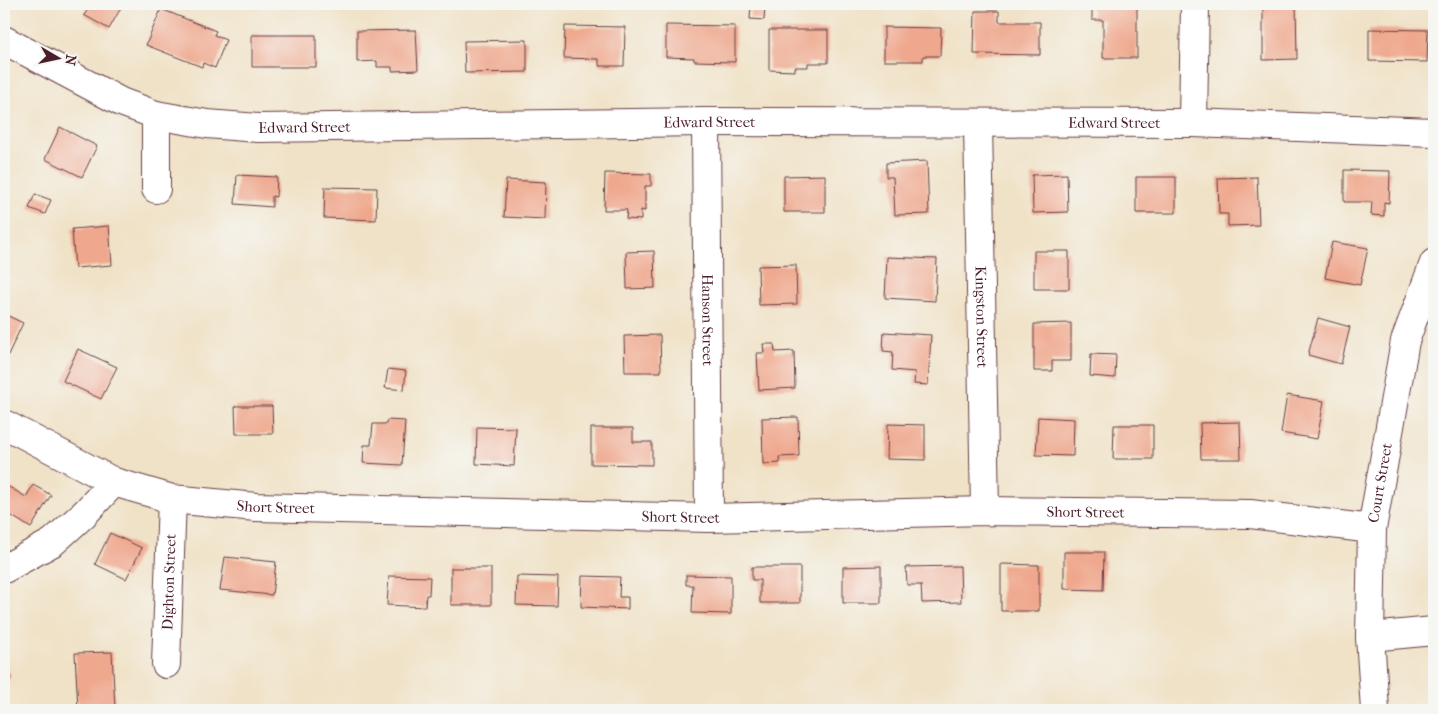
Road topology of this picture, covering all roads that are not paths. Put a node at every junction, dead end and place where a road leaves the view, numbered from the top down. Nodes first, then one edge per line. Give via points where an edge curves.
1 (1195, 4) edge
2 (4, 40) edge
3 (156, 115) junction
4 (706, 122) junction
5 (978, 123) junction
6 (1193, 124) junction
7 (1434, 132) edge
8 (156, 189) dead end
9 (1434, 263) edge
10 (4, 424) edge
11 (114, 482) junction
12 (172, 499) junction
13 (985, 511) junction
14 (709, 518) junction
15 (1372, 529) junction
16 (4, 569) edge
17 (1434, 631) edge
18 (1370, 637) junction
19 (166, 664) dead end
20 (1375, 710) edge

1 - 6 street
2 - 3 street, Edward Street via 121,102
3 - 4 street, Edward Street via 258,128
3 - 8 street
4 - 5 street, Edward Street
4 - 14 street, Hanson Street
5 - 6 street, Edward Street
5 - 13 street, Kingston Street
6 - 7 street, Edward Street
9 - 15 street, Court Street via 1405,340
10 - 11 street, Short Street
11 - 12 street, Short Street
11 - 16 street via 53,542
12 - 14 street, Short Street via 256,507
12 - 19 street, Dighton Street
13 - 14 street, Short Street
13 - 15 street, Short Street via 1250,514
15 - 18 street, Court Street
17 - 18 street
18 - 20 street, Court Street

